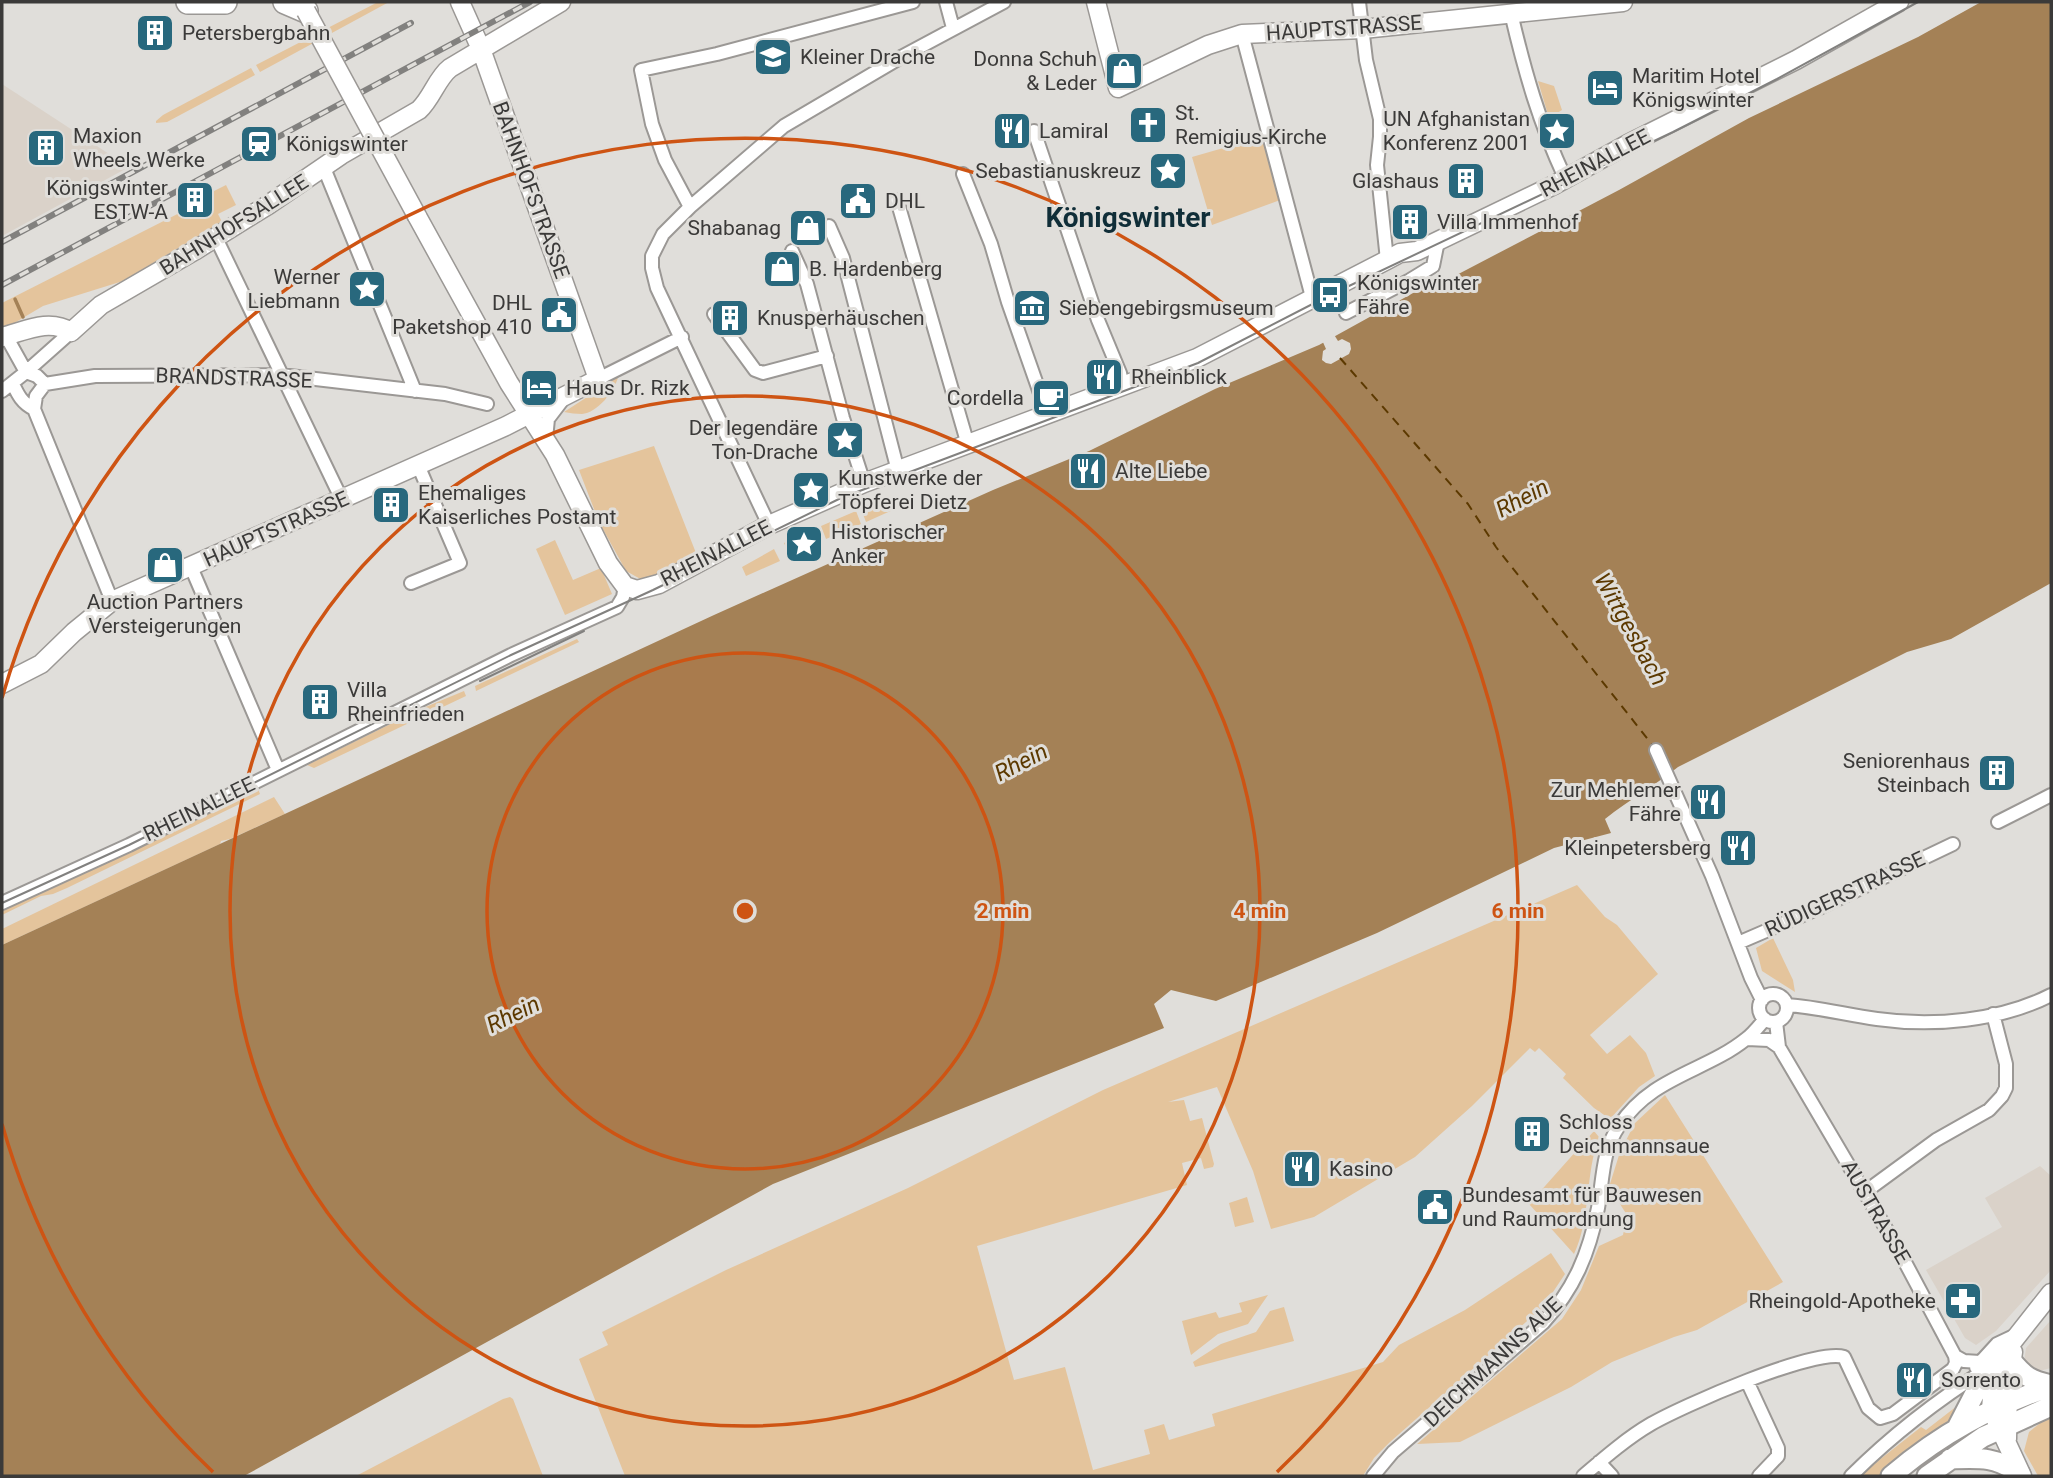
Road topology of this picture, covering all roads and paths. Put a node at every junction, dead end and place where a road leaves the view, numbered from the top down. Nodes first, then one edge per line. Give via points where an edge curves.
1 (188, 2) edge
2 (225, 2) edge
3 (285, 2) edge
4 (460, 2) edge
5 (561, 2) edge
6 (913, 2) edge
7 (946, 2) edge
8 (1003, 2) edge
9 (1359, 2) edge
10 (1623, 2) edge
11 (1899, 2) edge
12 (1096, 3) edge
13 (305, 5) edge
14 (1511, 13) junction
15 (953, 28) junction
16 (1363, 29) junction
17 (1242, 34) junction
18 (480, 47) junction
19 (1034, 131) dead end
20 (324, 169) junction
21 (963, 174) dead end
22 (1564, 178) junction
23 (897, 200) dead end
24 (690, 207) junction
25 (829, 226) dead end
26 (216, 238) junction
27 (1438, 241) junction
28 (792, 251) dead end
29 (1417, 251) junction
30 (1387, 260) junction
31 (1415, 277) junction
32 (1311, 298) junction
33 (1346, 313) dead end
34 (714, 314) dead end
35 (71, 332) junction
36 (4, 336) edge
37 (682, 337) junction
38 (827, 356) junction
39 (26, 372) junction
40 (281, 375) junction
41 (598, 379) junction
42 (509, 383) junction
43 (45, 384) junction
44 (7, 387) edge
45 (1123, 387) junction
46 (415, 391) junction
47 (565, 396) junction
48 (487, 404) dead end
49 (34, 409) junction
50 (530, 415) junction
51 (1048, 416) junction
52 (506, 426) junction
53 (546, 439) junction
54 (968, 445) junction
55 (418, 466) junction
56 (898, 471) junction
57 (864, 482) junction
58 (342, 500) junction
59 (769, 525) junction
60 (191, 567) junction
61 (411, 583) dead end
62 (625, 586) junction
63 (112, 601) junction
64 (2, 684) edge
65 (1656, 750) dead end
66 (278, 771) junction
67 (2051, 795) edge
68 (1998, 822) dead end
69 (1953, 844) dead end
70 (2, 903) edge
71 (1738, 943) junction
72 (2051, 995) edge
73 (1762, 1000) junction
74 (1787, 1005) junction
75 (1993, 1014) junction
76 (1770, 1021) junction
77 (1747, 1039) junction
78 (1779, 1048) junction
79 (1864, 1192) junction
80 (2051, 1293) edge
81 (1955, 1356) junction
82 (1995, 1362) junction
83 (1747, 1381) junction
84 (2051, 1385) edge
85 (1999, 1406) junction
86 (2051, 1406) edge
87 (1958, 1427) junction
88 (2005, 1433) junction
89 (1949, 1459) junction
90 (1599, 1462) junction
91 (2021, 1475) edge
92 (1373, 1476) edge
93 (1583, 1476) edge
94 (1612, 1476) edge
95 (1759, 1476) edge
96 (1851, 1476) edge
97 (1891, 1476) edge
98 (1927, 1476) edge

1 - 2 highway
3 - 13 highway
4 - 18 street, BAHNHOFSTRASSE
5 - 18 street, BAHNHOFSALLEE
6 - 24 street via 641,70 652,124
7 - 15 street
8 - 15 street
9 - 16 street
10 - 14 street, HAUPTSTRASSE
11 - 22 street, RHEINALLEE
12 - 17 street, HAUPTSTRASSE via 1118,88
13 - 42 street, bridge
14 - 16 street, HAUPTSTRASSE
14 - 22 street via 1529,88
15 - 24 street via 784,126
16 - 17 street, HAUPTSTRASSE
16 - 30 street via 1380,119 1377,165
17 - 32 street
18 - 20 street, BAHNHOFSALLEE via 445,71 426,103
18 - 41 street, BAHNHOFSTRASSE
19 - 45 street
20 - 26 street, BAHNHOFSALLEE
20 - 46 street
21 - 51 street
22 - 27 street, RHEINALLEE
23 - 54 street
24 - 37 street via 663,234 652,256 657,288
25 - 56 street via 843,258
26 - 35 street, BAHNHOFSALLEE via 101,305
26 - 40 street
27 - 29 street, RHEINALLEE
27 - 31 street via 1433,266
28 - 38 street via 807,284
29 - 30 street, RHEINALLEE
29 - 31 street via 1422,262
30 - 32 street, RHEINALLEE
31 - 33 street
32 - 45 street, RHEINALLEE via 1197,358
34 - 38 street via 755,370 763,373
35 - 36 street via 51,324
35 - 39 street
36 - 39 street
37 - 41 street, HAUPTSTRASSE
37 - 59 street
38 - 57 street
39 - 43 street
39 - 44 street
40 - 43 street, BRANDSTRASSE via 95,376
40 - 46 street, BRANDSTRASSE
40 - 58 street
41 - 47 street, HAUPTSTRASSE
42 - 50 street
42 - 52 street
43 - 49 street
44 - 49 street
45 - 51 street, RHEINALLEE
46 - 48 street, BRANDSTRASSE
47 - 50 street, HAUPTSTRASSE
47 - 53 street via 548,419
49 - 63 street
50 - 52 street, HAUPTSTRASSE
50 - 53 street
51 - 54 street, RHEINALLEE
52 - 55 street, HAUPTSTRASSE
53 - 62 street via 608,563
54 - 56 street, RHEINALLEE
55 - 58 street, HAUPTSTRASSE
55 - 61 street via 460,563
56 - 57 street, RHEINALLEE
57 - 59 street, RHEINALLEE
58 - 60 street, HAUPTSTRASSE
59 - 62 street, RHEINALLEE via 659,584 637,590
60 - 63 street, HAUPTSTRASSE
60 - 66 street
62 - 66 street, RHEINALLEE via 617,607
63 - 64 street, HAUPTSTRASSE via 41,664
65 - 71 street, AUSTRASSE
66 - 70 street, RHEINALLEE
67 - 68 street
69 - 71 street, RÜDIGERSTRASSE
71 - 73 street, AUSTRASSE
72 - 75 street
73 - 74 street via 1778,995
73 - 76 street, AUSTRASSE via 1759,1009
74 - 75 street via 1901,1021
74 - 76 street via 1784,1017
75 - 79 street via 2006,1064 2002,1096 1989,1110
76 - 77 street, DEICHMANNS AUE
76 - 78 street, AUSTRASSE
77 - 78 street via 1769,1040
77 - 92 street, DEICHMANNS AUE via 1657,1087 1634,1107 1605,1157 1591,1237 1561,1303
78 - 79 street, AUSTRASSE
79 - 81 street, AUSTRASSE
80 - 82 street
81 - 82 street via 1964,1361
81 - 83 street via 1953,1369 1893,1414 1880,1418 1868,1408 1844,1357 1798,1364
82 - 84 main road
82 - 85 street
82 - 87 main road
82 - 96 street via 1888,1441
83 - 90 street via 1650,1424
83 - 95 street via 1778,1448 1778,1456
84 - 85 main road
85 - 87 main road
85 - 88 street
86 - 88 main road
87 - 97 main road
88 - 89 main road
88 - 91 street
89 - 91 main road via 1989,1459
89 - 98 main road
90 - 93 street
90 - 94 street

